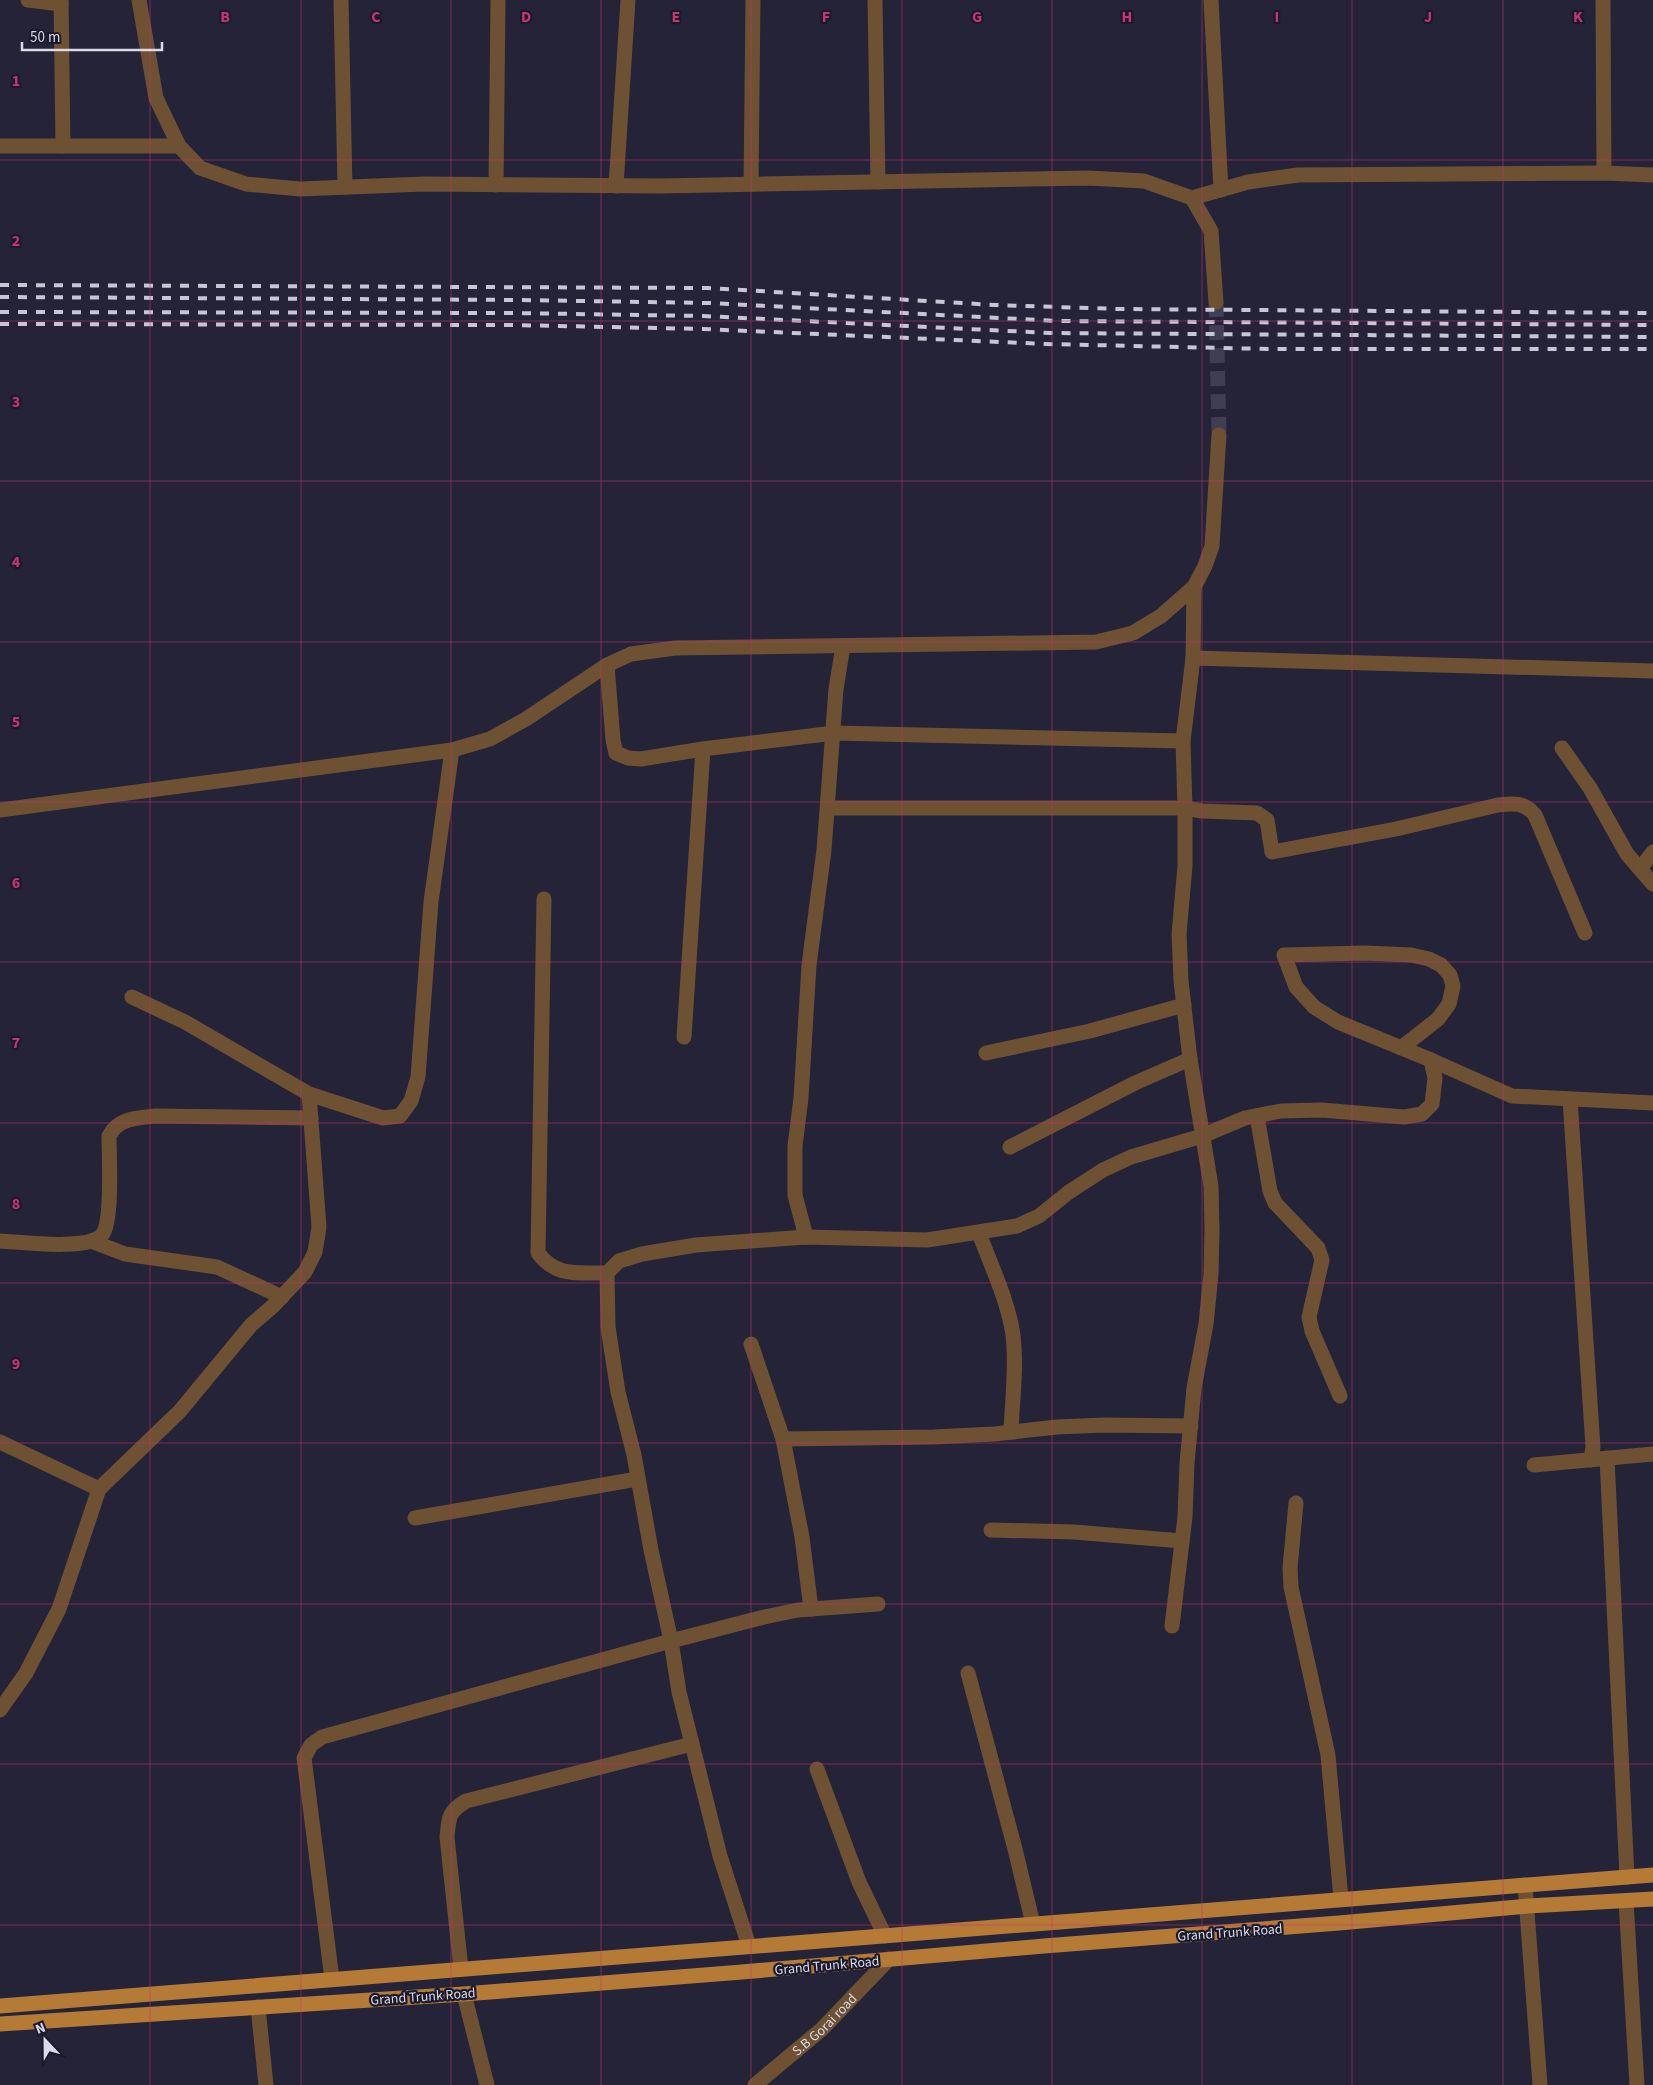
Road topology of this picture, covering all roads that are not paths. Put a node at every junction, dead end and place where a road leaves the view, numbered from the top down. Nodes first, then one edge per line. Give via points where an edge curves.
1 (28, 0) edge
2 (139, 0) edge
3 (341, 0) edge
4 (498, 0) edge
5 (628, 0) edge
6 (753, 0) edge
7 (875, 0) edge
8 (1211, 0) edge
9 (1603, 0) edge
10 (61, 2) edge
11 (0, 146) edge
12 (64, 146) junction
13 (179, 146) junction
14 (1604, 173) junction
15 (1653, 175) edge
16 (878, 182) junction
17 (752, 184) junction
18 (496, 185) junction
19 (616, 186) junction
20 (345, 188) junction
21 (1221, 190) junction
22 (1192, 198) junction
23 (1216, 302) tunnel mouth
24 (1219, 434) tunnel mouth
25 (1194, 587) junction
26 (843, 646) junction
27 (1193, 658) junction
28 (607, 665) junction
29 (1653, 672) edge
30 (834, 733) junction
31 (1183, 741) junction
32 (1562, 748) dead end
33 (703, 749) junction
34 (452, 750) junction
35 (828, 808) junction
36 (1186, 808) junction
37 (0, 810) edge
38 (1653, 852) edge
39 (1640, 869) junction
40 (1653, 884) edge
41 (544, 899) dead end
42 (1585, 933) dead end
43 (132, 997) dead end
44 (1184, 1006) junction
45 (684, 1037) dead end
46 (1401, 1048) junction
47 (986, 1053) dead end
48 (1190, 1059) junction
49 (1432, 1060) junction
50 (309, 1094) junction
51 (1570, 1099) junction
52 (1653, 1103) edge
53 (1257, 1116) junction
54 (311, 1118) junction
55 (1202, 1136) junction
56 (1010, 1146) dead end
57 (979, 1233) junction
58 (806, 1237) junction
59 (0, 1241) edge
60 (91, 1242) junction
61 (607, 1273) junction
62 (282, 1297) junction
63 (751, 1344) dead end
64 (1340, 1396) dead end
65 (1191, 1426) junction
66 (1011, 1432) junction
67 (782, 1439) junction
68 (0, 1442) edge
69 (1653, 1454) edge
70 (1607, 1458) junction
71 (1590, 1460) junction
72 (1534, 1465) dead end
73 (637, 1478) junction
74 (99, 1489) junction
75 (1296, 1503) dead end
76 (415, 1518) dead end
77 (991, 1530) dead end
78 (1182, 1541) junction
79 (878, 1604) dead end
80 (811, 1609) junction
81 (1172, 1626) dead end
82 (672, 1641) junction
83 (968, 1673) dead end
84 (0, 1710) edge
85 (692, 1744) junction
86 (817, 1769) dead end
87 (1653, 1875) edge
88 (1627, 1877) junction
89 (1525, 1885) junction
90 (1341, 1899) junction
91 (1653, 1900) edge
92 (1626, 1901) junction
93 (1528, 1906) junction
94 (1033, 1924) junction
95 (885, 1936) junction
96 (749, 1946) junction
97 (889, 1959) junction
98 (461, 1969) junction
99 (332, 1980) junction
100 (464, 1994) junction
101 (0, 2006) edge
102 (258, 2007) junction
103 (0, 2024) edge
104 (266, 2085) edge
105 (487, 2085) edge
106 (755, 2085) edge
107 (1540, 2085) edge
108 (1637, 2085) edge

1 - 10 street
2 - 13 street via 156,98
3 - 20 street
4 - 18 street
5 - 19 street
6 - 17 street
7 - 16 street
8 - 21 street
9 - 14 street
10 - 12 street
11 - 12 street
12 - 13 street
13 - 20 street via 200,168 246,184 300,189
14 - 15 street
14 - 21 street via 1298,175 1248,182
16 - 17 street
16 - 22 street via 1088,178 1144,181
17 - 19 street
18 - 19 street
18 - 20 street
21 - 22 street
22 - 23 street via 1211,231
24 - 25 street via 1212,546
25 - 26 street via 1161,616 1133,633 1096,642
25 - 27 street
26 - 28 street via 675,648 631,654
26 - 30 street via 836,689
27 - 29 street
27 - 31 street
28 - 33 street via 616,753 641,759
28 - 34 street via 512,727 490,739
30 - 31 street
30 - 33 street
30 - 35 street
31 - 36 street
32 - 39 street via 1590,788 1626,854
33 - 45 street
34 - 37 street
34 - 50 street via 431,902 418,1077 411,1101 400,1116 383,1118
35 - 36 street
35 - 58 street via 809,965 795,1146 795,1195
36 - 42 street via 1257,813 1267,820 1272,852 1396,830 1498,805 1528,807 1535,815
36 - 44 street via 1179,934
38 - 39 street
39 - 40 street
41 - 61 street via 538,1253 546,1264 566,1272
43 - 50 street via 184,1022
44 - 47 street
44 - 48 street
46 - 46 street via 1338,1022 1314,1007 1296,988 1284,955 1411,954 1441,965 1450,975 1453,986 1449,1004 1438,1019
46 - 49 street
48 - 55 street
48 - 56 street
49 - 51 street via 1512,1096
49 - 53 street via 1435,1078 1432,1104 1422,1114 1404,1117 1322,1110
50 - 54 street
51 - 52 street
51 - 71 street via 1593,1448
53 - 55 street
53 - 64 street via 1275,1203 1318,1248 1322,1260 1309,1317
54 - 60 street via 156,1116 123,1122 113,1128 109,1136 107,1226 101,1236
54 - 62 street via 319,1227 315,1252 305,1272
55 - 57 street via 1131,1157 1103,1170 1039,1216 1017,1226
55 - 65 street via 1211,1186 1211,1274
57 - 58 street via 927,1240
57 - 66 street via 1009,1314 1013,1335
58 - 61 street via 696,1245 642,1254 619,1261
59 - 60 street
60 - 62 street via 124,1254 217,1267
61 - 73 street via 608,1327
62 - 74 street via 251,1325 180,1411
63 - 67 street
65 - 66 street via 1057,1427
65 - 78 street
66 - 67 street via 933,1437
67 - 80 street via 802,1537
68 - 74 street
69 - 70 street
70 - 71 street
70 - 88 street
71 - 72 street
73 - 76 street
73 - 82 street
74 - 84 street via 59,1609 26,1673
75 - 90 street via 1291,1588 1328,1755
77 - 78 street via 1074,1532
78 - 81 street
79 - 80 street
80 - 82 street
82 - 85 street
82 - 99 street via 322,1738 310,1745 304,1758
83 - 94 street
85 - 96 street via 720,1856
85 - 98 street via 466,1801 454,1808 449,1818 447,1837
86 - 95 street via 859,1882
87 - 88 main road
88 - 89 main road
89 - 90 main road
89 - 93 street
90 - 94 main road
91 - 92 main road, Grand Trunk Road
92 - 93 main road, Grand Trunk Road
92 - 108 street
93 - 97 main road, Grand Trunk Road
93 - 107 street
94 - 95 main road
95 - 96 main road
96 - 98 main road
97 - 100 main road, Grand Trunk Road
97 - 106 street, S.B Gorai road via 822,2029
98 - 99 main road
99 - 101 main road
100 - 102 main road, Grand Trunk Road
100 - 105 street
102 - 103 main road, Grand Trunk Road
102 - 104 street

